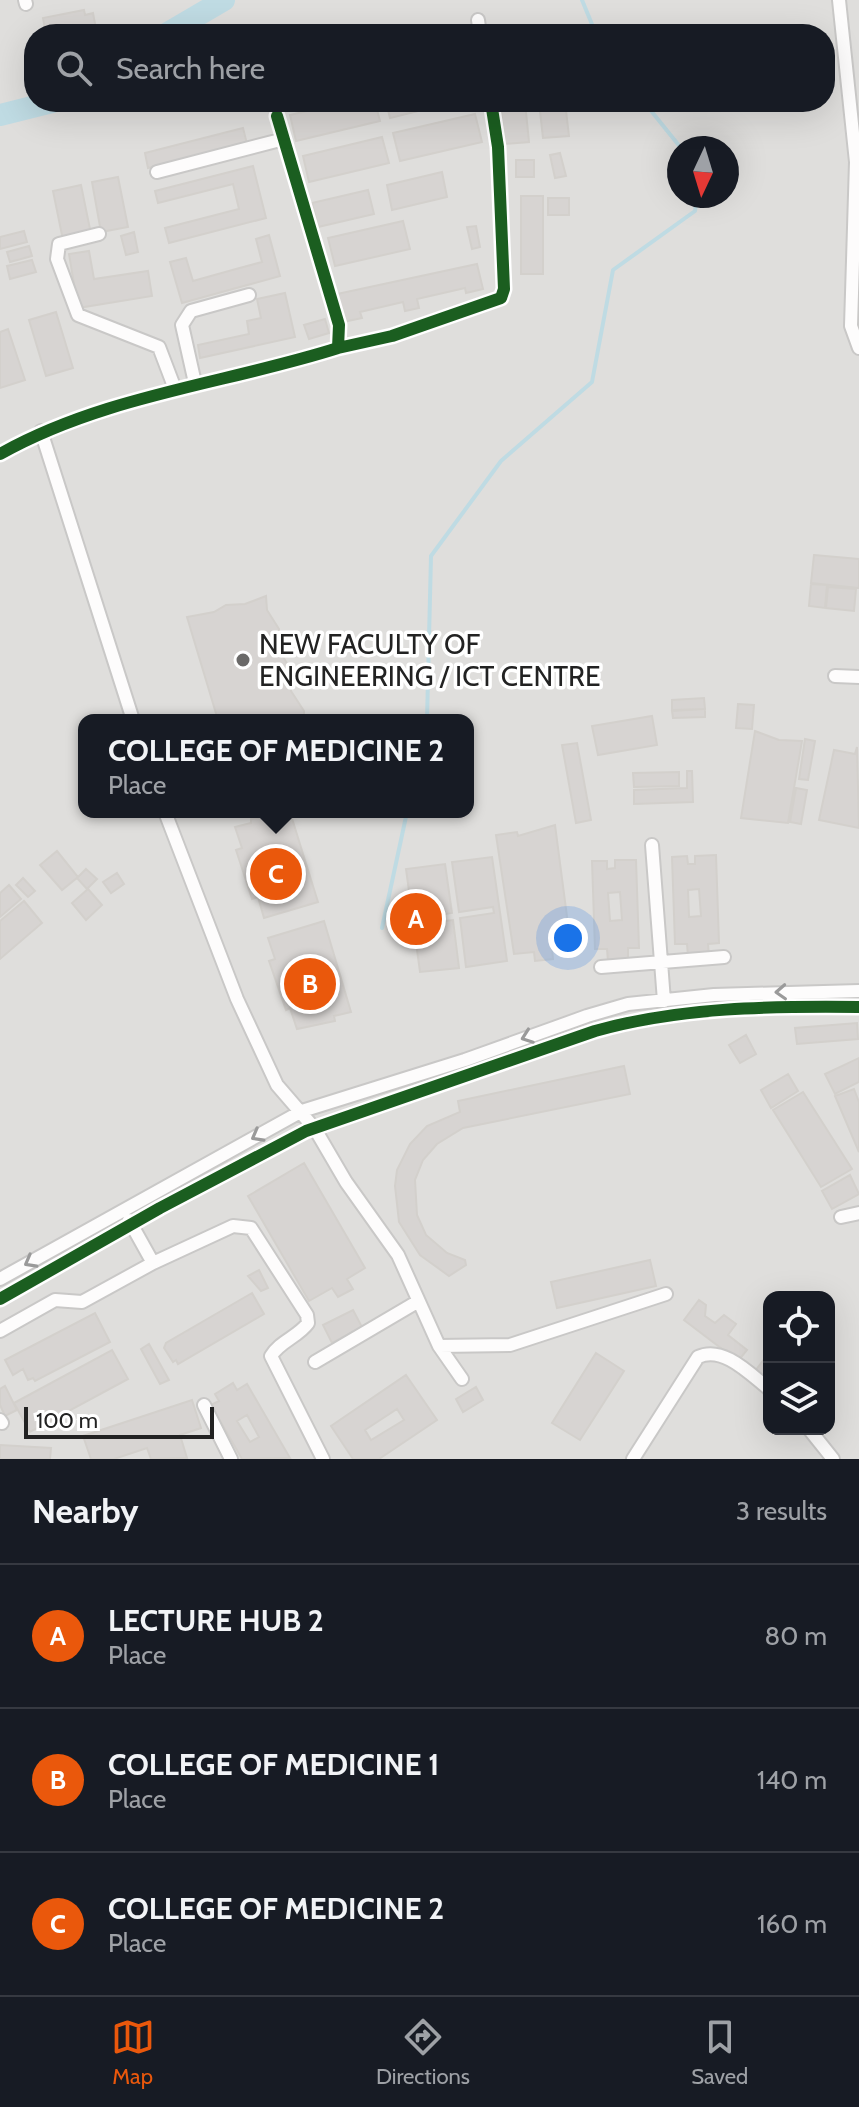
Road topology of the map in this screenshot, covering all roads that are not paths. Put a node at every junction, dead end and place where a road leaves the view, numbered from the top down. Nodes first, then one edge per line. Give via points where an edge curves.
1 (839, 0) edge
2 (478, 20) dead end
3 (479, 24) edge
4 (493, 112) edge
5 (277, 116) dead end
6 (284, 139) junction
7 (157, 172) dead end
8 (99, 234) dead end
9 (249, 295) dead end
10 (338, 348) junction
11 (859, 348) edge
12 (195, 383) junction
13 (175, 389) junction
14 (41, 431) junction
15 (0, 454) edge
16 (835, 676) dead end
17 (859, 677) edge
18 (131, 714) edge
19 (167, 818) edge
20 (652, 845) dead end
21 (724, 957) dead end
22 (661, 962) junction
23 (601, 967) dead end
24 (859, 991) edge
25 (694, 997) junction
26 (664, 1001) junction
27 (859, 1007) edge
28 (696, 1013) junction
29 (302, 1111) junction
30 (315, 1129) junction
31 (124, 1210) junction
32 (859, 1213) edge
33 (841, 1217) dead end
34 (132, 1224) junction
35 (153, 1263) junction
36 (0, 1279) edge
37 (666, 1294) dead end
38 (0, 1299) edge
39 (417, 1302) junction
40 (0, 1331) edge
41 (439, 1346) junction
42 (315, 1362) dead end
43 (462, 1379) dead end
44 (763, 1384) edge
45 (204, 1405) dead end
46 (814, 1435) edge
47 (231, 1459) edge
48 (323, 1459) edge
49 (633, 1459) edge
50 (833, 1459) edge

1 - 11 street via 856,162 851,326
2 - 3 street
4 - 10 street via 501,298 392,336
5 - 6 street
6 - 7 street
6 - 10 street via 339,325
8 - 13 street via 59,244 57,259 73,308 85,320 159,347
9 - 12 street via 185,317 182,325
10 - 12 street
12 - 13 street
13 - 14 street
14 - 15 street
14 - 18 street
16 - 17 street
19 - 29 street via 237,999 277,1085
20 - 22 street
21 - 22 street
22 - 23 street
22 - 26 street
24 -> 25 street
25 - 26 street
25 - 28 street
26 -> 29 street via 587,1016
27 - 28 street
28 - 30 street via 635,1019 595,1031
29 - 30 street
29 -> 31 street
30 - 34 street
30 - 39 street via 398,1255
31 - 34 street
31 -> 36 street
32 - 33 street
34 - 35 street
34 - 38 street
35 - 40 street via 82,1302 55,1300
35 - 48 street via 233,1226 251,1228 307,1315 301,1332 271,1356
37 - 41 street via 510,1345
39 - 41 street
39 - 42 street
41 - 43 street
44 - 49 street via 717,1354 698,1357
45 - 47 street
46 - 50 street

